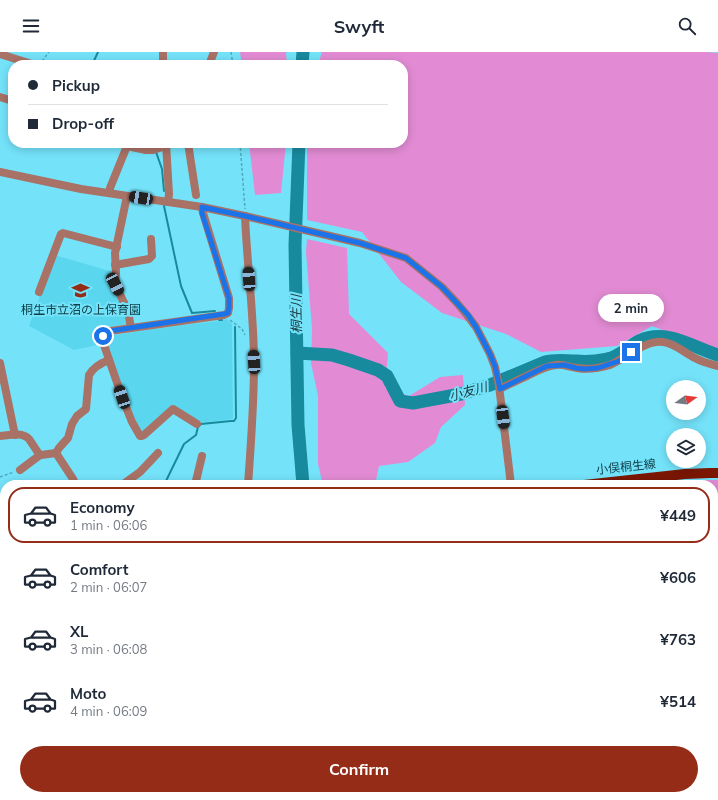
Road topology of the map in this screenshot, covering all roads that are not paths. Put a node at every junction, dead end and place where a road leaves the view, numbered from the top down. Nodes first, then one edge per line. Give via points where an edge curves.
1 (1, 56) edge
2 (16, 60) edge
3 (126, 148) edge
4 (136, 148) edge
5 (157, 148) edge
6 (166, 148) edge
7 (189, 148) edge
8 (1, 174) edge
9 (110, 193) junction
10 (196, 195) dead end
11 (127, 196) junction
12 (168, 202) junction
13 (202, 207) junction
14 (246, 215) junction
15 (151, 239) dead end
16 (117, 247) junction
17 (115, 265) junction
18 (39, 292) dead end
19 (131, 328) junction
20 (109, 360) junction
21 (0, 363) edge
22 (718, 366) edge
23 (500, 388) junction
24 (197, 424) dead end
25 (15, 434) junction
26 (0, 436) edge
27 (56, 453) junction
28 (158, 453) dead end
29 (40, 455) junction
30 (202, 456) dead end
31 (20, 470) road end
32 (718, 473) edge
33 (74, 480) edge
34 (129, 480) edge
35 (196, 480) edge
36 (248, 480) edge
37 (510, 480) edge
38 (630, 480) edge

1 - 2 street
3 - 9 street
4 - 5 street
6 - 12 street
7 - 10 street
8 - 9 street
9 - 11 street
11 - 12 street
11 - 16 street
12 - 13 street
13 - 14 street
13 - 19 street via 229,298 229,316 224,314
14 - 23 street via 360,243 406,258 442,287 468,315 490,354
14 - 36 street via 254,362
15 - 17 street via 152,256 149,259
16 - 17 street
16 - 18 street via 61,234
17 - 19 street via 115,284 128,311
19 - 20 street via 103,332
20 - 24 street via 132,422 140,436 173,409
20 - 27 street via 89,375 86,409 77,416 68,438
21 - 25 street
22 - 23 street via 704,363 662,341 631,352 610,365 585,369 565,365 547,366
23 - 37 street
25 - 26 street
25 - 29 street via 28,437
27 - 29 street
27 - 33 street
28 - 34 street
29 - 31 street
30 - 35 street
32 - 38 main road, 小俣桐生線

